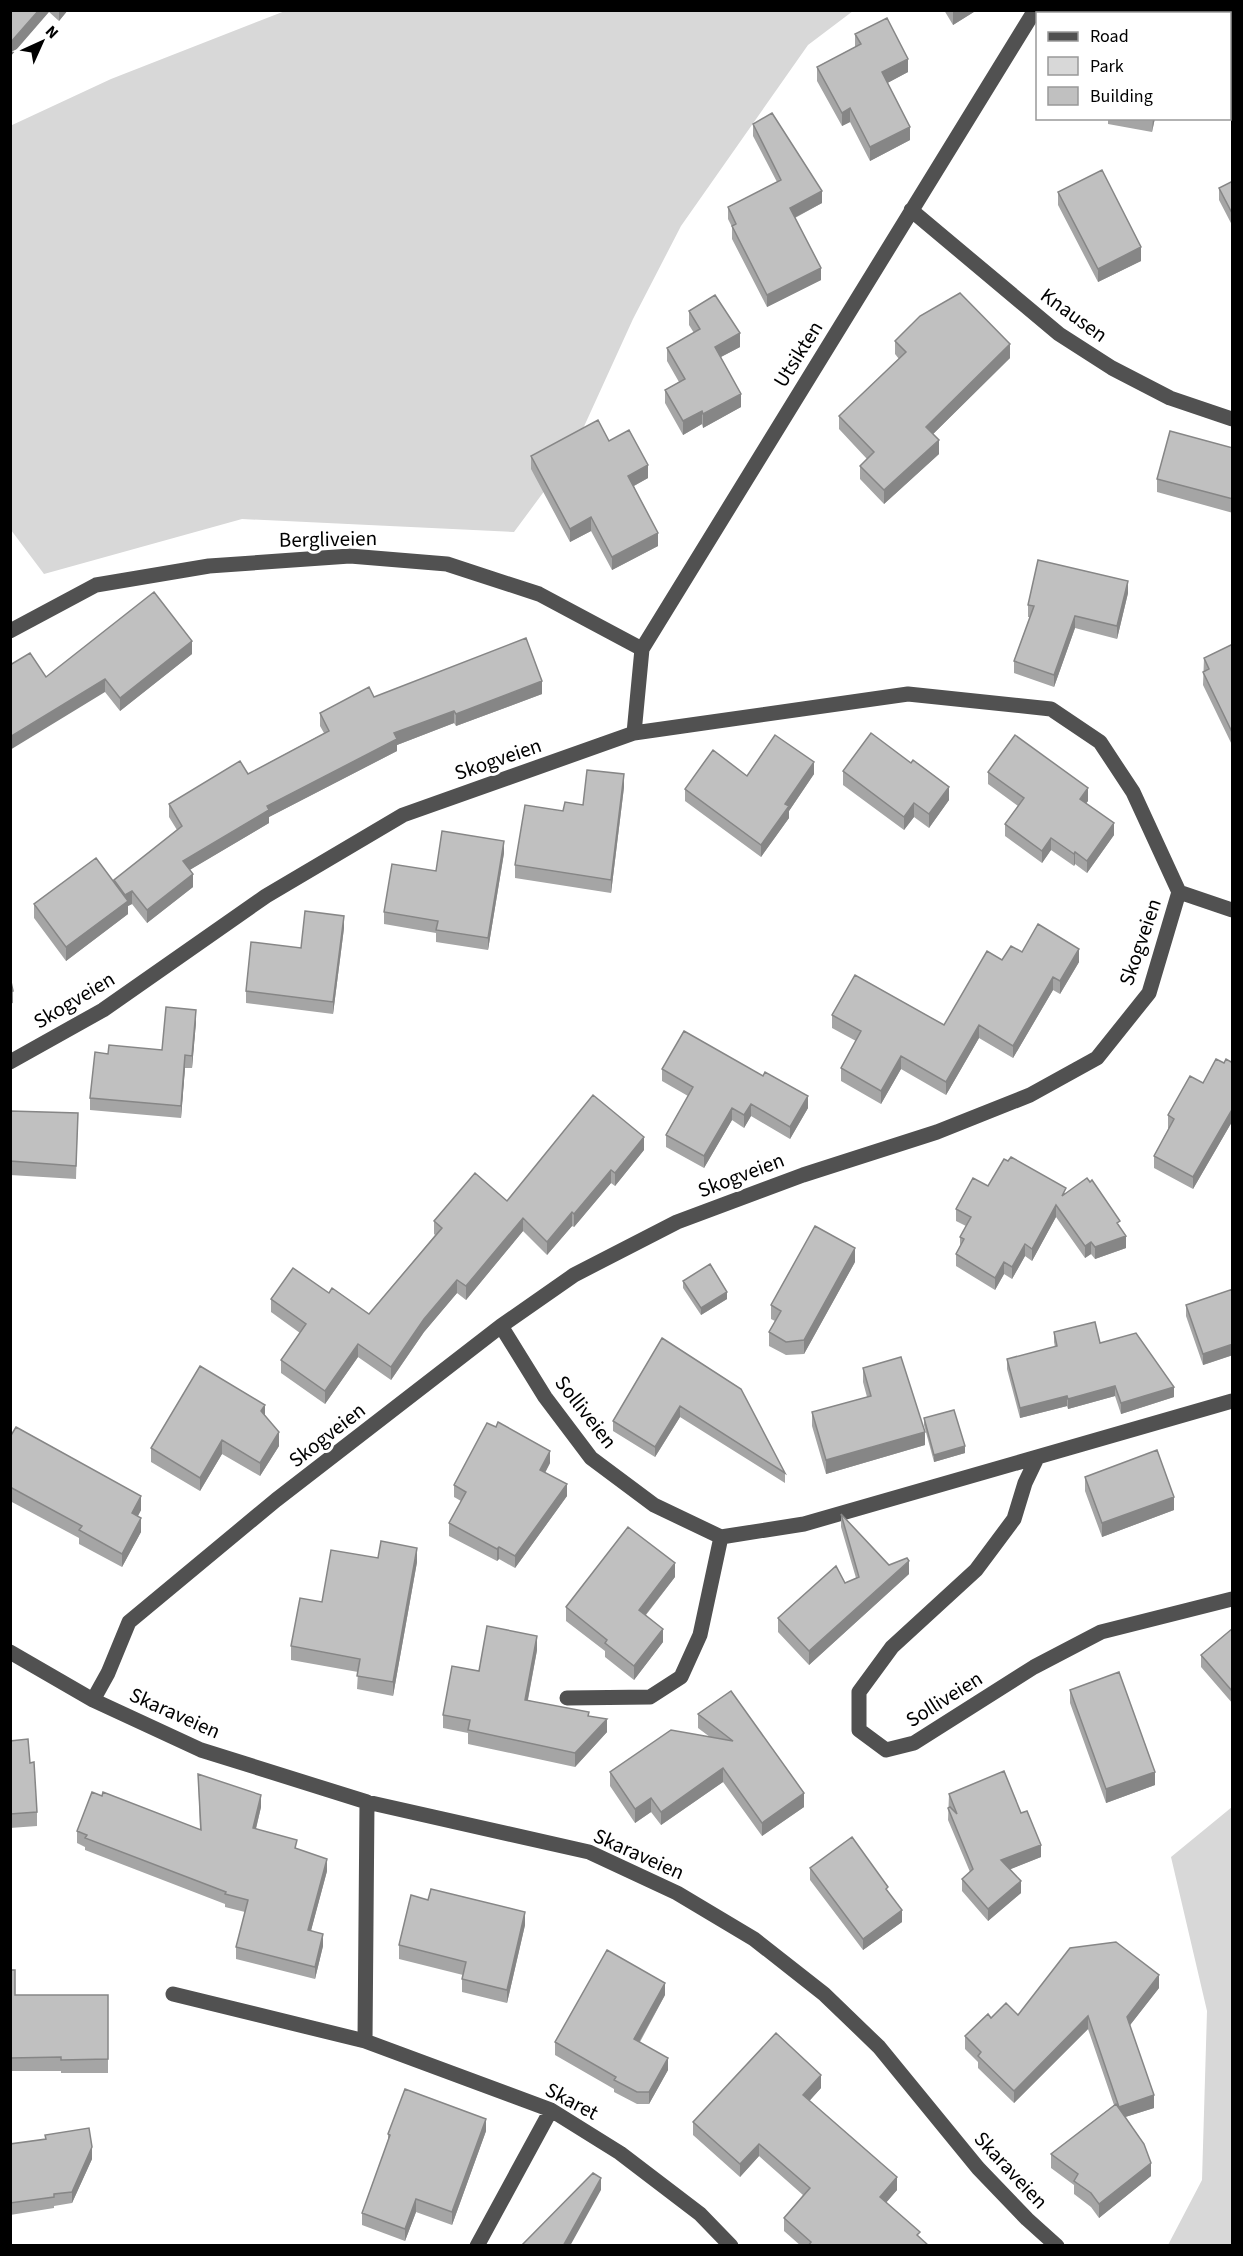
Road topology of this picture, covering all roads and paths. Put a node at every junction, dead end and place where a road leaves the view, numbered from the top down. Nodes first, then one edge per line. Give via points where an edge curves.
1 (1035, 10) edge
2 (911, 210) junction
3 (1233, 419) edge
4 (10, 631) edge
5 (642, 649) junction
6 (634, 733) junction
7 (1179, 892) junction
8 (1233, 910) edge
9 (10, 1062) edge
10 (501, 1326) junction
11 (1233, 1401) edge
12 (1037, 1458) junction
13 (721, 1537) junction
14 (1233, 1599) edge
15 (10, 1652) edge
16 (18, 1661) edge
17 (567, 1698) dead end
18 (93, 1700) junction
19 (367, 1802) junction
20 (173, 1994) dead end
21 (365, 2041) junction
22 (551, 2110) junction
23 (477, 2246) edge
24 (731, 2246) edge
25 (1057, 2246) edge

1 - 2 street, Utsikten
2 - 3 street, Knausen via 1059,334 1170,398
2 - 5 street, Utsikten
4 - 5 street, Bergliveien via 96,585 209,566 350,555 447,564 539,594
5 - 6 street, Utsikten
6 - 7 street, Skogveien via 908,694 1051,709 1101,742 1133,792
6 - 9 street, Skogveien via 403,815 266,896 103,1010
7 - 8 street
7 - 10 street, Skogveien via 1149,993 1097,1058 1030,1095 937,1132 803,1174 677,1222 574,1275
10 - 13 street, Solliveien via 545,1397 591,1458 654,1504
10 - 18 street, Skogveien via 276,1500 129,1623
11 - 12 street
12 - 13 street via 804,1524
12 - 14 street, Solliveien via 1014,1519 976,1570 892,1647 859,1692 859,1730 885,1750 914,1743 1034,1667 1101,1632
13 - 17 street via 700,1635 681,1677 650,1697
15 - 16 street, Skaraveien
16 - 18 street, Skaraveien
18 - 19 street, Skaraveien via 201,1750
19 - 21 street
19 - 25 street, Skaraveien via 589,1852 677,1893 754,1939 824,1994 879,2047 978,2168
20 - 21 street, Skaret
21 - 22 street, Skaret
22 - 23 street
22 - 24 street, Skaret via 638,2166 700,2214

